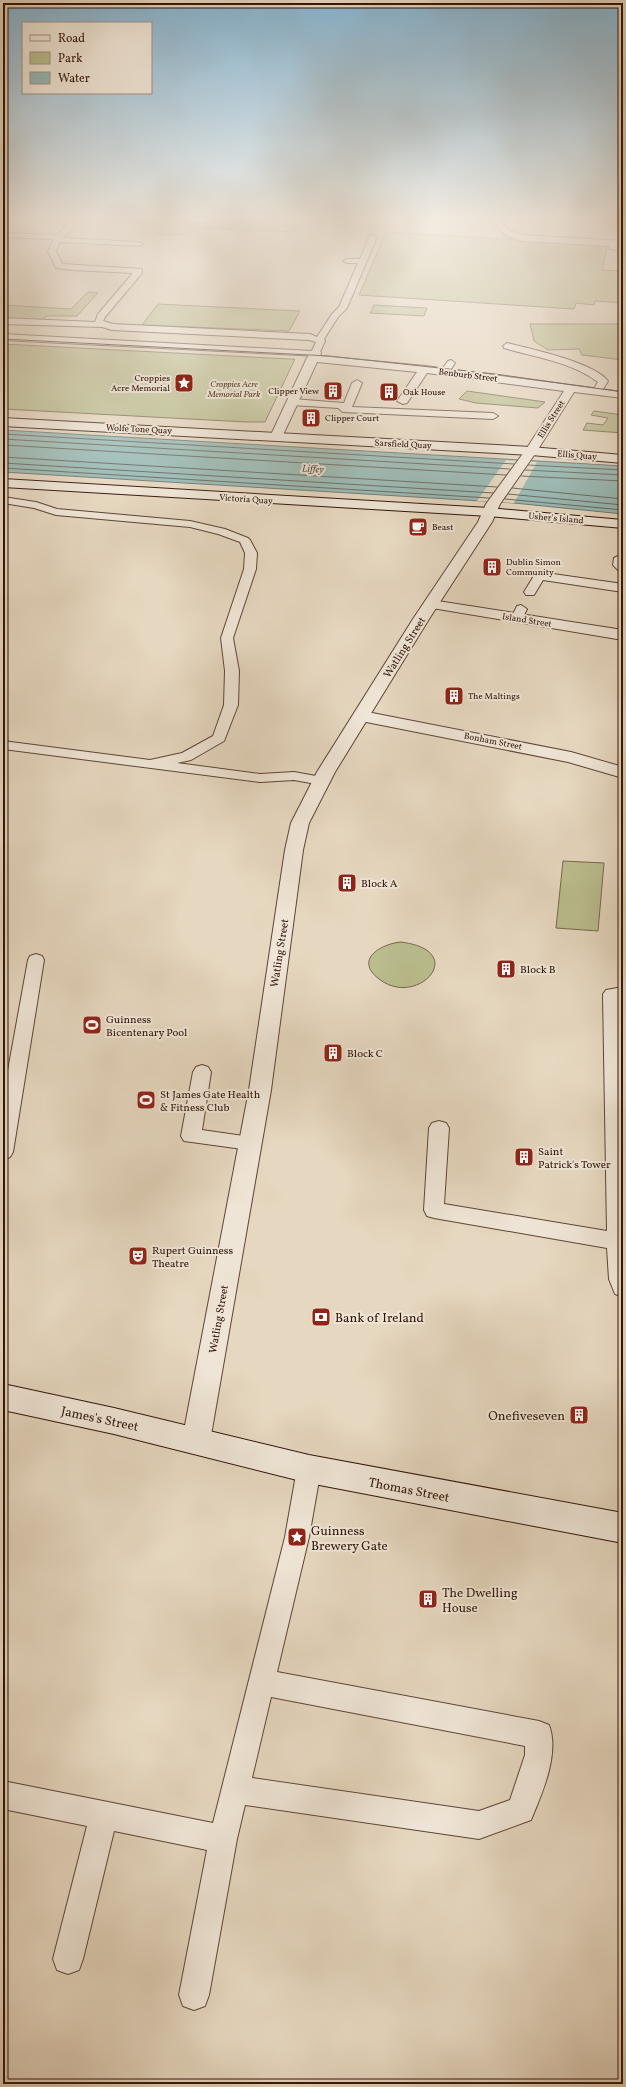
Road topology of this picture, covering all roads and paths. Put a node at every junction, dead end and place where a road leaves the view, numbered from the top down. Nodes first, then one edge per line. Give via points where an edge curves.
1 (102, 314) edge
2 (334, 314) edge
3 (3, 321) edge
4 (102, 324) junction
5 (3, 337) edge
6 (320, 339) junction
7 (507, 346) dead end
8 (315, 355) junction
9 (425, 370) junction
10 (357, 383) dead end
11 (571, 388) junction
12 (598, 392) junction
13 (623, 395) edge
14 (403, 401) dead end
15 (292, 402) junction
16 (346, 409) junction
17 (493, 416) dead end
18 (3, 422) edge
19 (276, 437) junction
20 (528, 455) junction
21 (623, 459) edge
22 (3, 483) edge
23 (3, 500) edge
24 (491, 508) junction
25 (623, 524) edge
26 (623, 588) edge
27 (530, 592) dead end
28 (431, 604) junction
29 (623, 635) edge
30 (362, 716) junction
31 (3, 745) edge
32 (153, 763) junction
33 (623, 773) edge
34 (322, 781) junction
35 (36, 960) dead end
36 (623, 993) edge
37 (202, 1072) dead end
38 (439, 1128) dead end
39 (250, 1143) junction
40 (3, 1152) edge
41 (617, 1241) junction
42 (623, 1288) edge
43 (3, 1398) edge
44 (196, 1441) junction
45 (309, 1469) junction
46 (623, 1528) edge
47 (261, 1682) junction
48 (235, 1790) junction
49 (3, 1795) edge
50 (104, 1815) junction
51 (223, 1839) junction
52 (68, 1958) dead end
53 (194, 1995) dead end

1 - 4 lane via 100,321
2 - 6 lane
3 - 4 lane
4 - 6 lane via 112,327 304,336
5 - 8 lane, Benburb Street
6 - 8 lane via 322,341
7 - 12 lane via 597,375 603,381
8 - 9 street, Benburb Street
8 - 15 street
9 - 11 street, Benburb Street via 448,368
9 - 14 street
10 - 16 lane
11 - 12 street, Benburb Street
11 - 20 street, Ellis Street
12 - 13 street, Benburb Street
15 - 16 lane via 341,405
15 - 19 street
16 - 17 lane
18 - 19 street, Wolfe Tone Quay
19 - 20 street, Sarsfield Quay
20 - 21 street, Ellis Quay
20 - 24 street, Ellis Street
22 - 24 street, Victoria Quay
23 - 32 lane via 36,505 56,512 190,524 221,531 244,540 251,553 250,569 227,638 232,670 231,705 219,738 186,757
24 - 25 street, Usher's Island
24 - 28 street, Watling Street
26 - 27 lane via 539,576
28 - 29 street, Island Street via 519,614
28 - 30 street, Watling Street
30 - 33 street, Bonham Street via 571,757
30 - 34 street, Watling Street
31 - 32 lane
32 - 34 lane via 260,778 294,776
34 - 39 street, Watling Street via 300,823 294,850 260,1090
35 - 40 lane
36 - 41 lane via 612,994
37 - 39 lane via 191,1136
38 - 41 lane via 434,1210
39 - 44 street, Watling Street
41 - 42 lane
43 - 44 street, James's Street
44 - 45 street, Thomas Street
45 - 46 street, Thomas Street
45 - 47 lane via 296,1537
47 - 48 lane
47 - 48 lane via 539,1736 539,1755 521,1810 479,1825
48 - 51 lane
49 - 50 lane
50 - 51 lane
50 - 52 lane
51 - 53 lane

